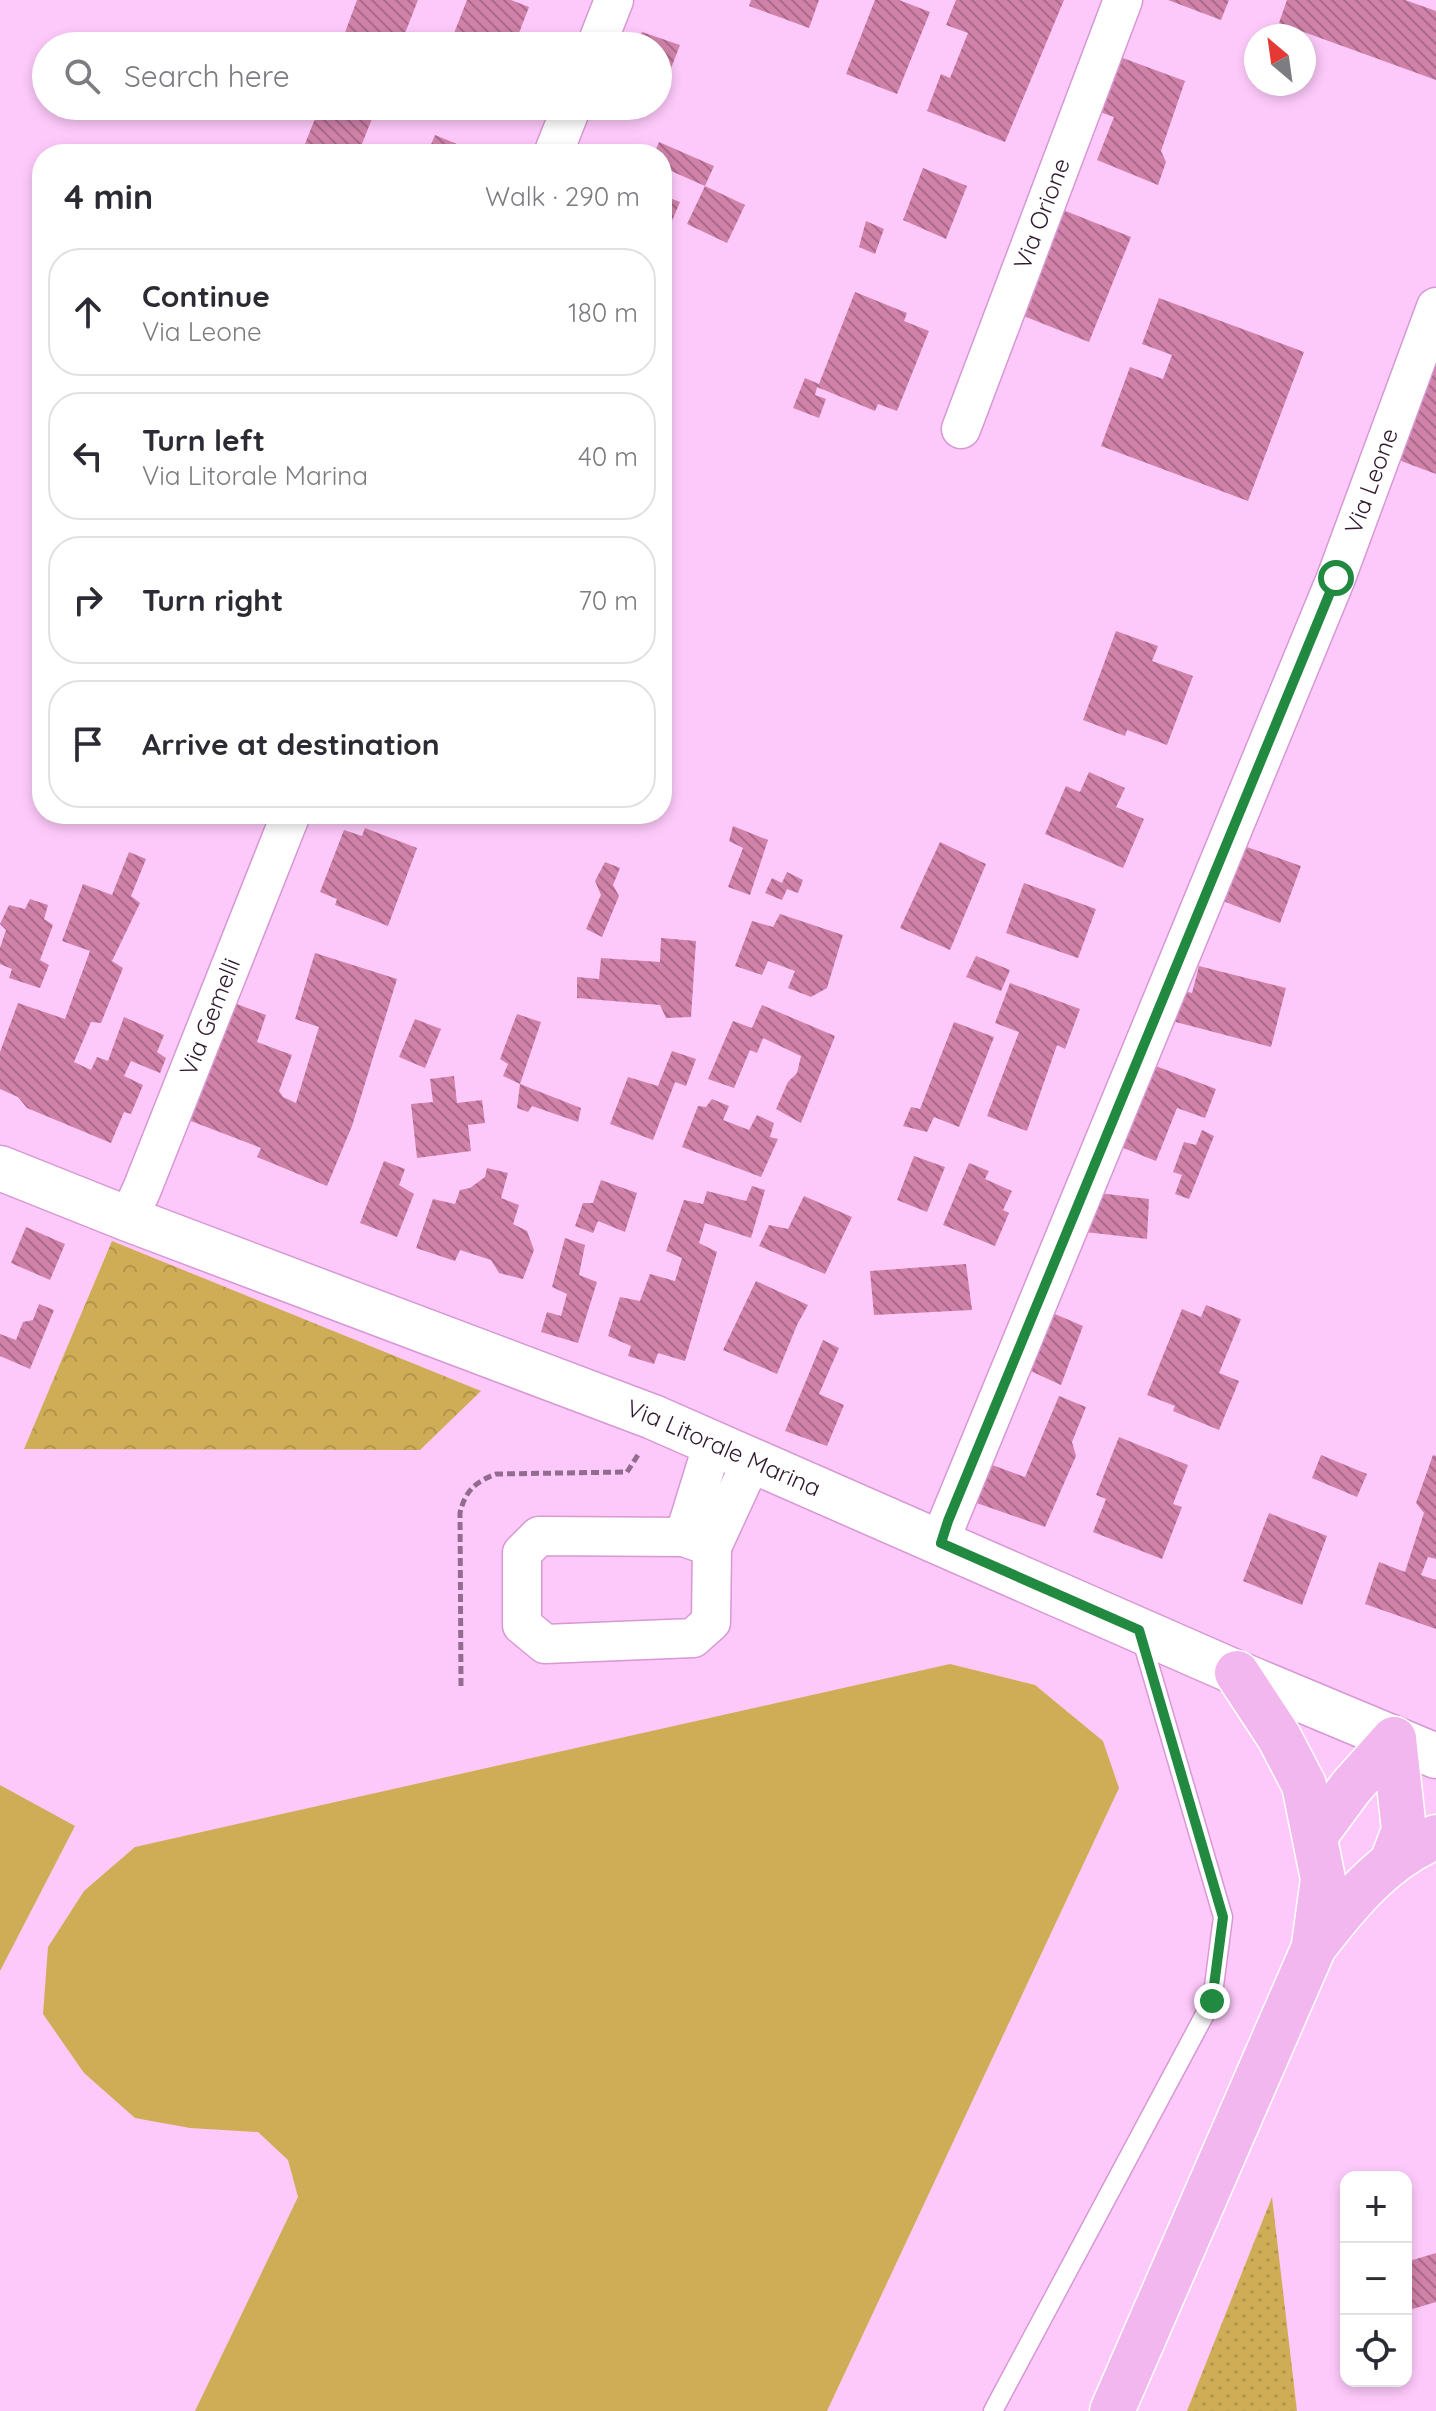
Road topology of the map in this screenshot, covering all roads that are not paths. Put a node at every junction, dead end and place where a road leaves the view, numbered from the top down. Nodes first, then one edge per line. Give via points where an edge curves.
1 (614, 0) edge
2 (1123, 0) edge
3 (601, 32) edge
4 (566, 120) edge
5 (557, 144) edge
6 (1436, 307) edge
7 (961, 429) dead end
8 (287, 824) edge
9 (0, 1168) edge
10 (128, 1219) junction
11 (732, 1451) junction
12 (698, 1542) junction
13 (941, 1543) junction
14 (1139, 1630) junction
15 (1237, 1673) junction
16 (1394, 1739) junction
17 (1436, 1756) edge
18 (1315, 1836) junction
19 (1436, 1837) edge
20 (1392, 1862) junction
21 (1314, 1947) junction
22 (993, 2411) edge
23 (1112, 2411) edge

1 - 3 street
2 - 7 street, Via Orione
4 - 5 street
6 - 13 street, Via Leone via 1336,578
8 - 10 street, Via Gemelli
9 - 10 street, Via Litorale Marina
10 - 11 street, Via Litorale Marina
11 - 12 street
11 - 13 street, Via Litorale Marina
12 - 12 street via 539,1536 522,1553 522,1625 545,1644 693,1638 711,1622
13 - 14 street, Via Litorale Marina
14 - 15 street, Via Litorale Marina
14 - 22 lane via 1223,1917 1212,2001
15 - 16 street, Via Litorale Marina
15 - 18 highway via 1304,1785
16 - 17 street, Via Litorale Marina
16 - 18 highway
16 - 20 highway via 1404,1830
18 - 21 highway via 1323,1879
19 - 20 highway
20 - 21 highway via 1351,1898
21 - 23 highway

